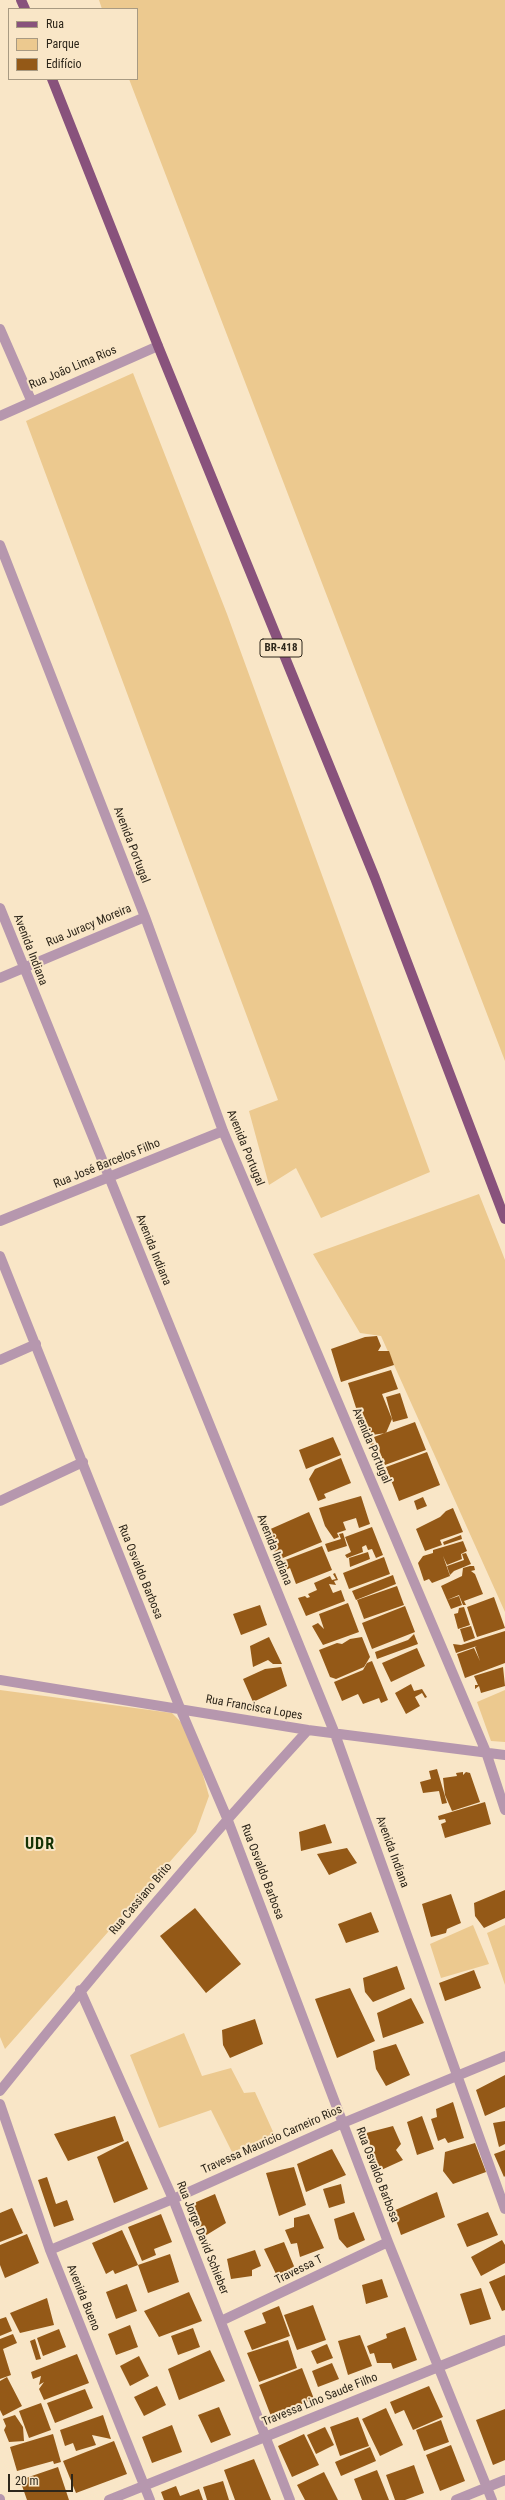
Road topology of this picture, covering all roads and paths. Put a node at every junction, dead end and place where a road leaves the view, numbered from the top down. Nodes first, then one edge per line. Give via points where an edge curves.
1 (52, 80) edge
2 (0, 329) edge
3 (158, 346) junction
4 (31, 400) junction
5 (0, 416) edge
6 (0, 545) edge
7 (0, 908) edge
8 (145, 917) junction
9 (23, 969) junction
10 (0, 978) edge
11 (223, 1131) junction
12 (109, 1177) junction
13 (505, 1219) edge
14 (0, 1221) edge
15 (0, 1256) edge
16 (36, 1344) junction
17 (0, 1360) edge
18 (83, 1462) junction
19 (0, 1501) edge
20 (0, 1680) edge
21 (180, 1708) junction
22 (308, 1730) junction
23 (335, 1734) junction
24 (486, 1752) junction
25 (505, 1755) edge
26 (505, 1810) edge
27 (227, 1818) junction
28 (80, 1990) junction
29 (505, 2056) edge
30 (459, 2076) junction
31 (0, 2091) edge
32 (0, 2104) edge
33 (343, 2123) junction
34 (173, 2199) junction
35 (505, 2209) edge
36 (388, 2242) junction
37 (50, 2250) junction
38 (221, 2321) junction
39 (505, 2340) edge
40 (439, 2366) junction
41 (264, 2436) junction
42 (505, 2480) edge
43 (145, 2486) junction
44 (487, 2488) junction
45 (110, 2500) edge
46 (150, 2500) edge
47 (290, 2500) edge
48 (456, 2500) edge
49 (492, 2500) edge

1 - 3 main road, BR-418
2 - 4 street
3 - 4 street, Rua João Lima Rios
3 - 13 main road, BR-418 via 375,878
4 - 5 street, Rua João Lima Rios
6 - 8 street, Avenida Portugal
7 - 9 street, Avenida Indiana
8 - 9 street, Rua Juracy Moreira
8 - 11 street, Avenida Portugal
9 - 10 street, Rua Juracy Moreira
9 - 12 street, Avenida Indiana
11 - 12 street, Rua José Barcelos Filho
11 - 24 street, Avenida Portugal
12 - 14 street, Rua José Barcelos Filho
12 - 23 street, Avenida Indiana
15 - 16 street, Rua Osvaldo Barbosa
16 - 17 street
16 - 18 street, Rua Osvaldo Barbosa
18 - 19 street
18 - 21 street, Rua Osvaldo Barbosa
20 - 21 street, Rua Francisca Lopes
21 - 22 street, Rua Francisca Lopes
21 - 27 street, Rua Osvaldo Barbosa
22 - 23 street, Rua Francisca Lopes
22 - 27 street, Rua Cassiano Brito
23 - 24 street, Rua Francisca Lopes
23 - 30 street, Avenida Indiana
24 - 25 street, Rua Francisca Lopes
24 - 26 street, Avenida Portugal
27 - 28 street, Rua Cassiano Brito
27 - 33 street, Rua Osvaldo Barbosa
28 - 31 street, Rua Cassiano Brito
28 - 34 street, Rua Jorge David Schieber
29 - 30 street, Travessa Mauricio Carneiro Rios
30 - 33 street, Travessa Mauricio Carneiro Rios
30 - 35 street, Avenida Indiana
32 - 37 street, Avenida Bueno
33 - 34 street, Travessa Mauricio Carneiro Rios
33 - 36 street, Rua Osvaldo Barbosa
34 - 37 street, Travessa Mauricio Carneiro Rios
34 - 38 street, Rua Jorge David Schieber
36 - 38 street, Travessa T
36 - 40 street, Rua Osvaldo Barbosa
37 - 43 street, Avenida Bueno
38 - 41 street, Rua Jorge David Schieber
39 - 40 street, Travessa Lino Saude Filho
40 - 41 street, Travessa Lino Saude Filho
40 - 44 street, Rua Osvaldo Barbosa
41 - 43 street, Travessa Lino Saude Filho
41 - 47 street, Rua Jorge David Schieber
42 - 44 street
43 - 45 street, Travessa Lino Saude Filho
43 - 46 street, Avenida Bueno
44 - 48 street
44 - 49 street, Rua Osvaldo Barbosa

